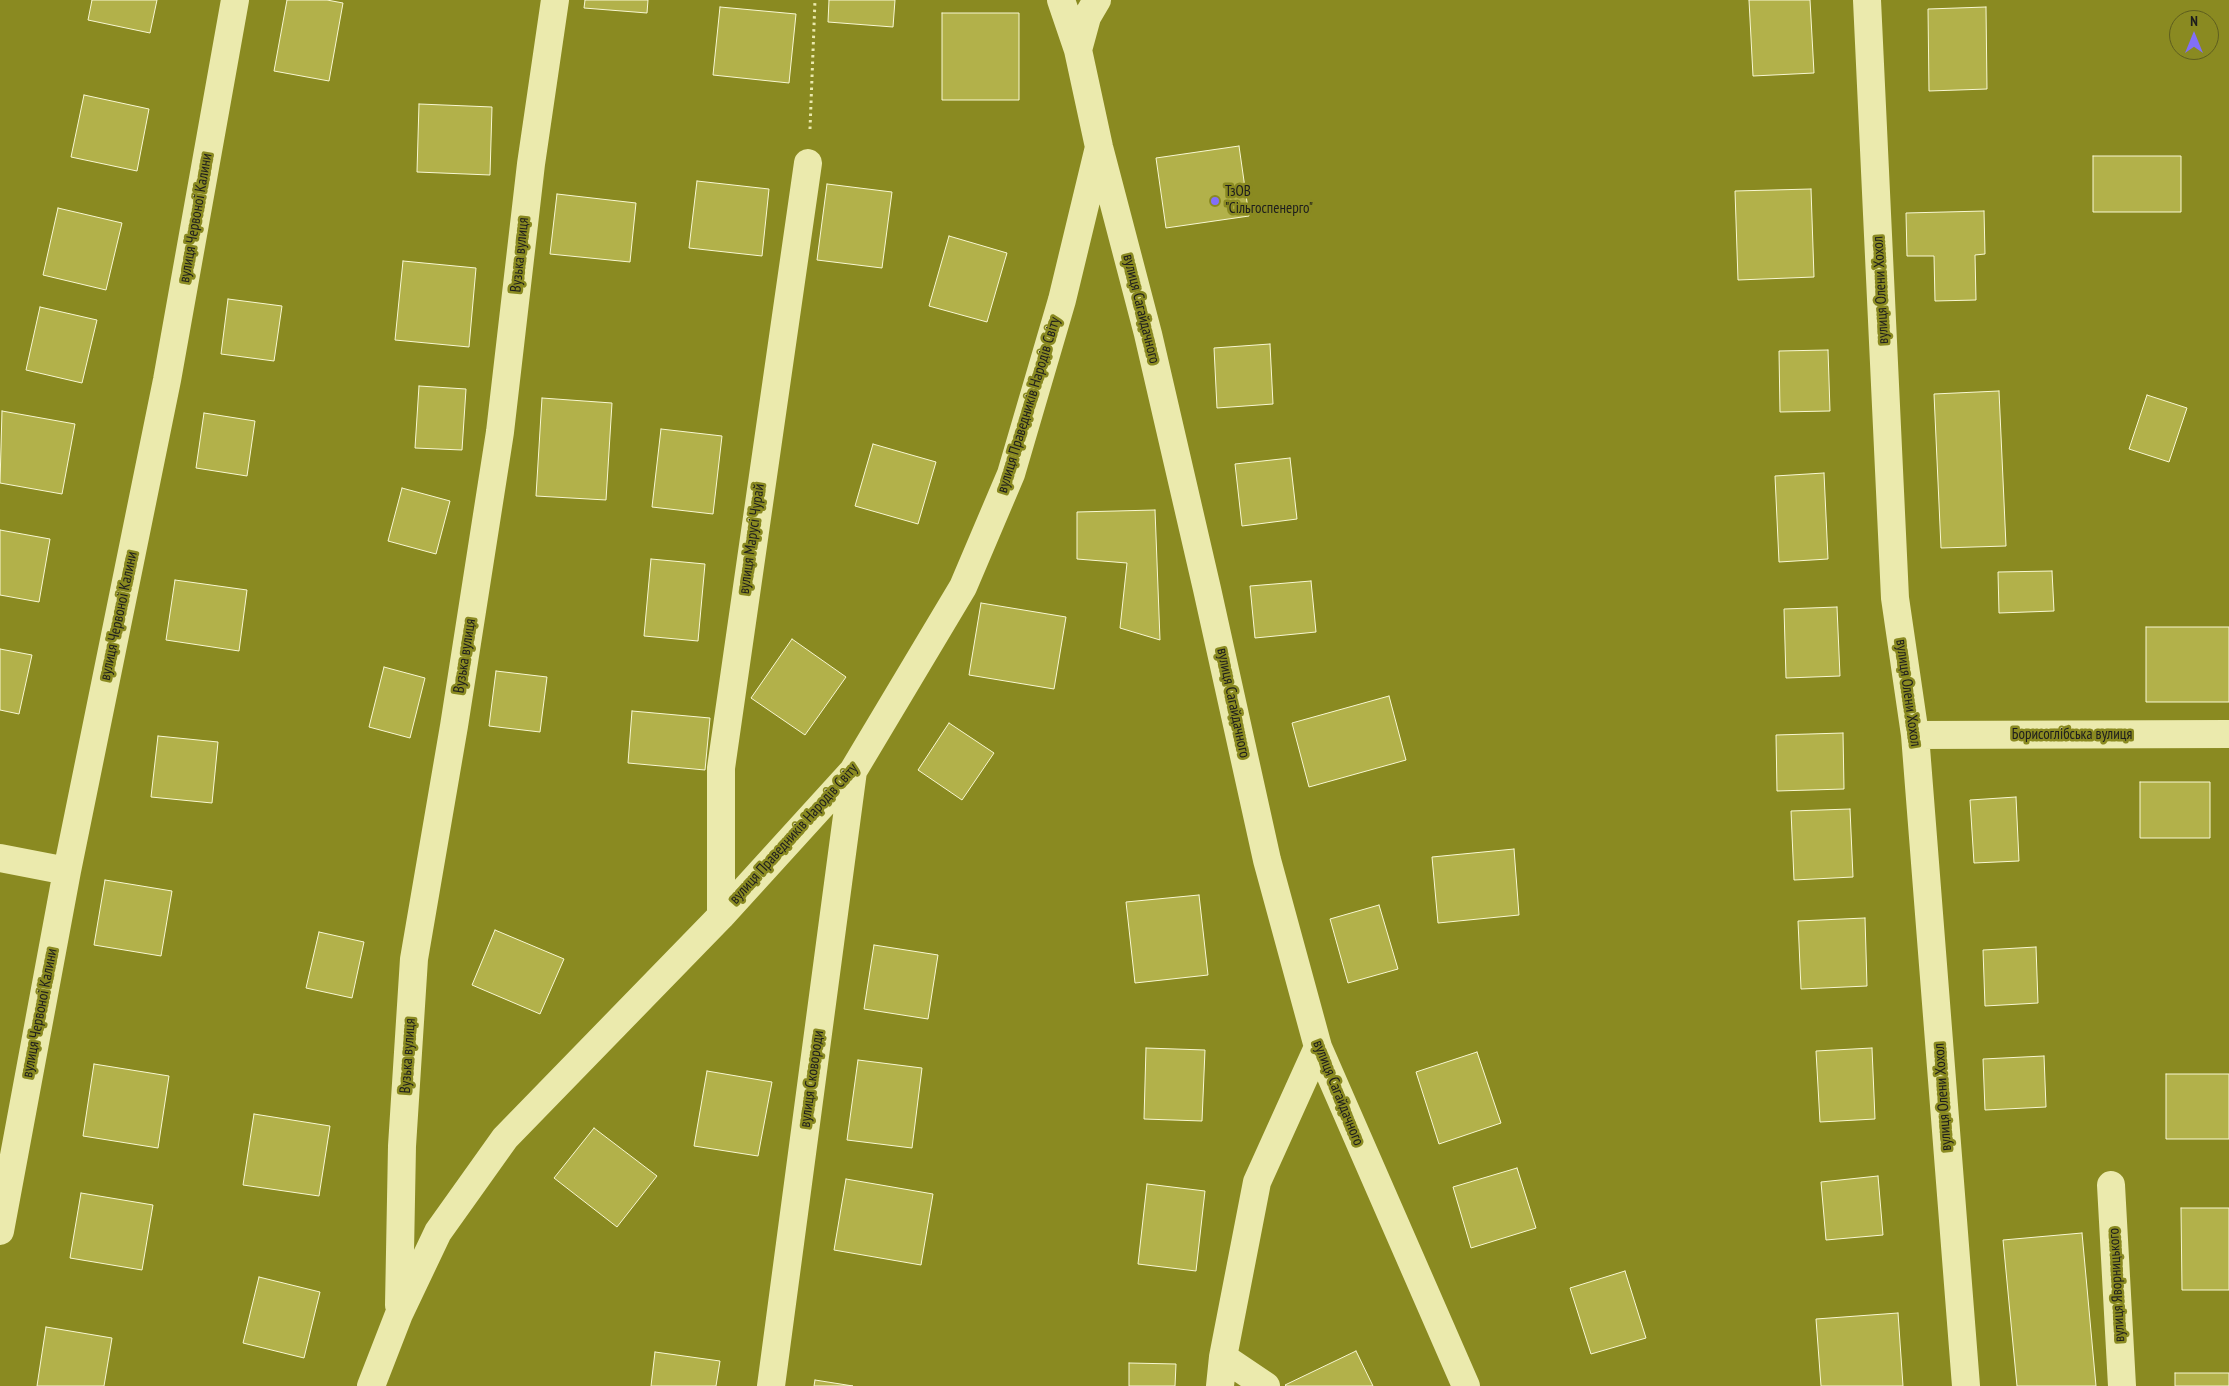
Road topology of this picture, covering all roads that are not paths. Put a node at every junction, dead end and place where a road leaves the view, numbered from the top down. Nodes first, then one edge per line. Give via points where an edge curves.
1 (235, 0) edge
2 (555, 0) edge
3 (1061, 0) edge
4 (1097, 0) edge
5 (1867, 0) edge
6 (1078, 50) junction
7 (1099, 147) junction
8 (808, 163) road end
9 (2229, 734) edge
10 (1915, 735) junction
11 (853, 771) junction
12 (0, 858) edge
13 (67, 871) junction
14 (721, 916) junction
15 (1318, 1047) junction
16 (5, 1169) edge
17 (2111, 1185) dead end
18 (0, 1231) edge
19 (399, 1314) junction
20 (1223, 1357) junction
21 (371, 1386) edge
22 (770, 1386) edge
23 (1220, 1386) edge
24 (1266, 1386) edge
25 (1466, 1386) edge
26 (1966, 1386) edge
27 (2122, 1386) edge

1 - 13 street, вулиця Червоної Калини via 167,380
2 - 19 street, Вузька вулиця via 531,164 500,432 414,958 402,1146
3 - 6 street, вулиця Сагайдачного
4 - 6 street via 1087,17
5 - 10 street, вулиця Олени Хохол via 1895,598
6 - 7 street, вулиця Сагайдачного
7 - 11 street, вулиця Праведників Народів Світу via 1062,300 1011,474 963,587
7 - 15 street, вулиця Сагайдачного via 1150,343 1267,860
8 - 14 street, вулиця Марусі Чурай via 720,768
9 - 10 street, Борисоглібська вулиця
10 - 26 street, вулиця Олени Хохол
11 - 14 street, вулиця Праведників Народів Світу
11 - 22 street, вулиця Сковороди
12 - 13 street
13 - 16 street, вулиця Червоної Калини
14 - 19 street, вулиця Праведників Народів Світу via 505,1138 438,1232
15 - 20 street via 1257,1182
15 - 25 street, вулиця Сагайдачного
16 - 18 street, вулиця Червоної Калини
17 - 27 street, вулиця Яворницького
19 - 21 street, вулиця Праведників Народів Світу
20 - 23 street
20 - 24 street

